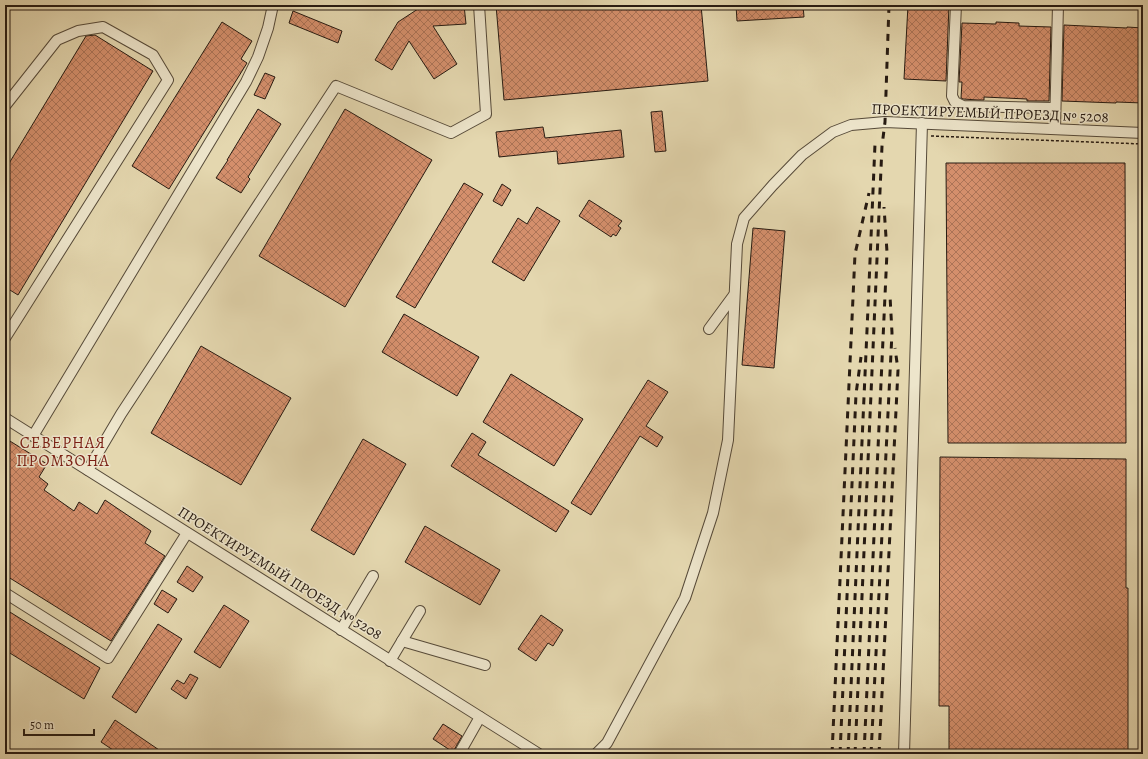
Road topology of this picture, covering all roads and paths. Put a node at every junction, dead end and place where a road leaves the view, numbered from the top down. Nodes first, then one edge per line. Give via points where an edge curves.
1 (273, 5) edge
2 (479, 5) edge
3 (956, 5) edge
4 (1058, 5) edge
5 (5, 106) edge
6 (1055, 108) junction
7 (922, 123) junction
8 (1055, 128) junction
9 (1143, 133) edge
10 (922, 135) junction
11 (1143, 144) edge
12 (734, 295) junction
13 (709, 329) dead end
14 (5, 338) edge
15 (5, 418) edge
16 (33, 436) junction
17 (88, 470) junction
18 (187, 533) junction
19 (373, 576) dead end
20 (5, 593) edge
21 (420, 611) dead end
22 (341, 630) junction
23 (402, 641) junction
24 (390, 661) junction
25 (485, 665) dead end
26 (480, 717) junction
27 (459, 754) edge
28 (539, 754) edge
29 (596, 754) edge
30 (904, 754) edge

1 - 16 street via 258,57 246,82
2 - 17 street via 486,114 451,133 336,86
3 - 6 street via 952,96 955,102 963,106
4 - 6 street
5 - 14 street via 57,40 78,31 103,27 153,55 168,80
6 - 8 street
7 - 8 street, ПРОЕКТИРУЕМЫЙ ПРОЕЗД № 5208
7 - 10 street
7 - 12 street, ПРОЕКТИРУЕМЫЙ ПРОЕЗД № 5208 via 885,122 851,125 833,132 802,155 744,218 737,244
8 - 9 street, ПРОЕКТИРУЕМЫЙ ПРОЕЗД № 5208
10 - 11 path
10 - 30 street
12 - 13 street
12 - 29 street, ПРОЕКТИРУЕМЫЙ ПРОЕЗД № 5208 via 728,440 713,513 685,598 607,743
15 - 16 street, ПРОЕКТИРУЕМЫЙ ПРОЕЗД № 5208
16 - 17 street, ПРОЕКТИРУЕМЫЙ ПРОЕЗД № 5208
17 - 18 street, ПРОЕКТИРУЕМЫЙ ПРОЕЗД № 5208
18 - 20 street via 108,658
18 - 22 street, ПРОЕКТИРУЕМЫЙ ПРОЕЗД № 5208
19 - 22 street
21 - 23 street
22 - 24 street, ПРОЕКТИРУЕМЫЙ ПРОЕЗД № 5208
23 - 24 street
23 - 25 street
24 - 26 street, ПРОЕКТИРУЕМЫЙ ПРОЕЗД № 5208
26 - 27 street
26 - 28 street, ПРОЕКТИРУЕМЫЙ ПРОЕЗД № 5208

